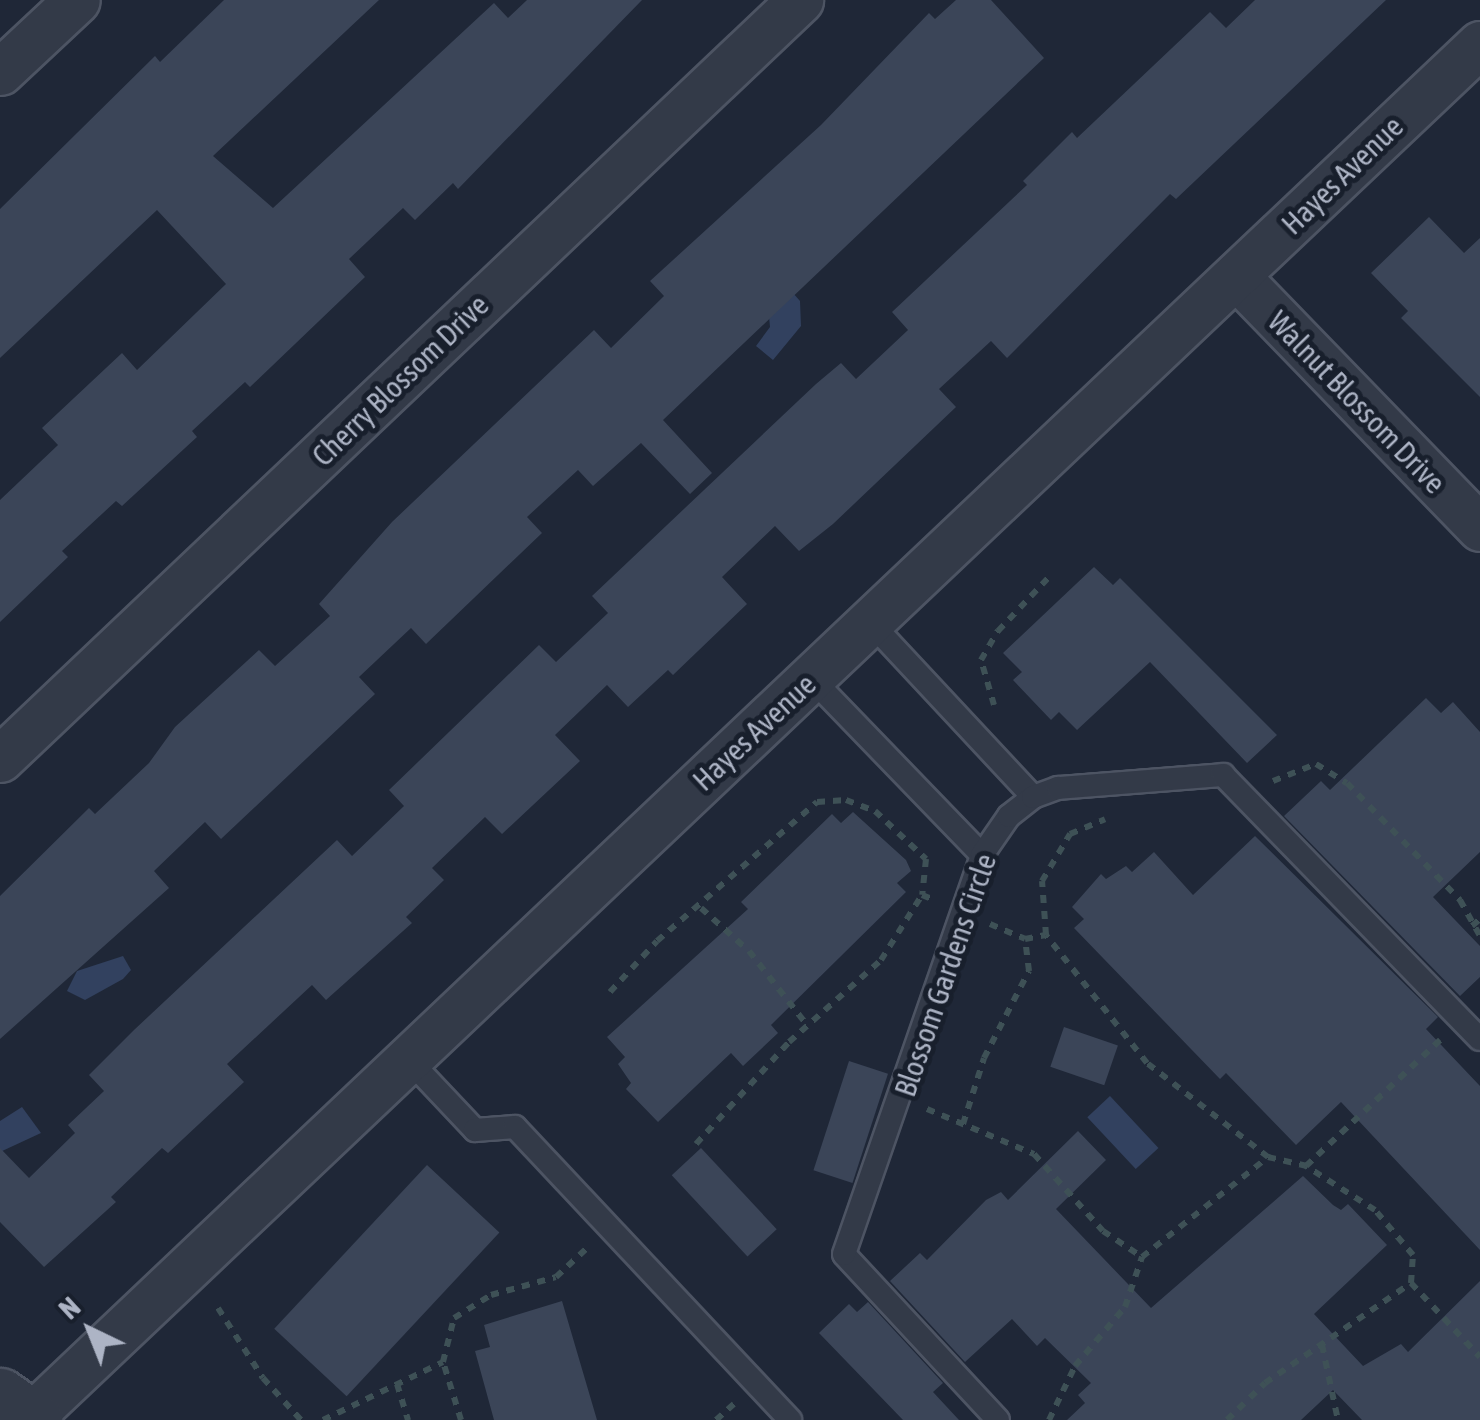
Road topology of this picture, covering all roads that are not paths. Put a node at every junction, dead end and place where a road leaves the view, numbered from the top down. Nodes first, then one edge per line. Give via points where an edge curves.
1 (77, 0) edge
2 (800, 0) edge
3 (1480, 44) edge
4 (0, 72) edge
5 (1236, 276) junction
6 (1480, 528) edge
7 (870, 622) junction
8 (811, 678) junction
9 (0, 759) edge
10 (1033, 797) junction
11 (982, 855) junction
12 (1480, 1039) edge
13 (408, 1059) junction
14 (24, 1415) edge
15 (790, 1420) edge
16 (998, 1420) edge

1 - 4 street
2 - 9 street, Cherry Blossom Drive
3 - 5 street, Hayes Avenue
5 - 6 street, Walnut Blossom Drive
5 - 7 street, Hayes Avenue
7 - 8 street, Hayes Avenue
7 - 10 lane
8 - 11 lane
8 - 13 street, Hayes Avenue
10 - 11 lane, Blossom Gardens Circle via 1009,816
10 - 12 lane via 1223,775
11 - 16 lane, Blossom Gardens Circle via 844,1254
13 - 14 street, Hayes Avenue
13 - 15 lane via 475,1130 515,1127

